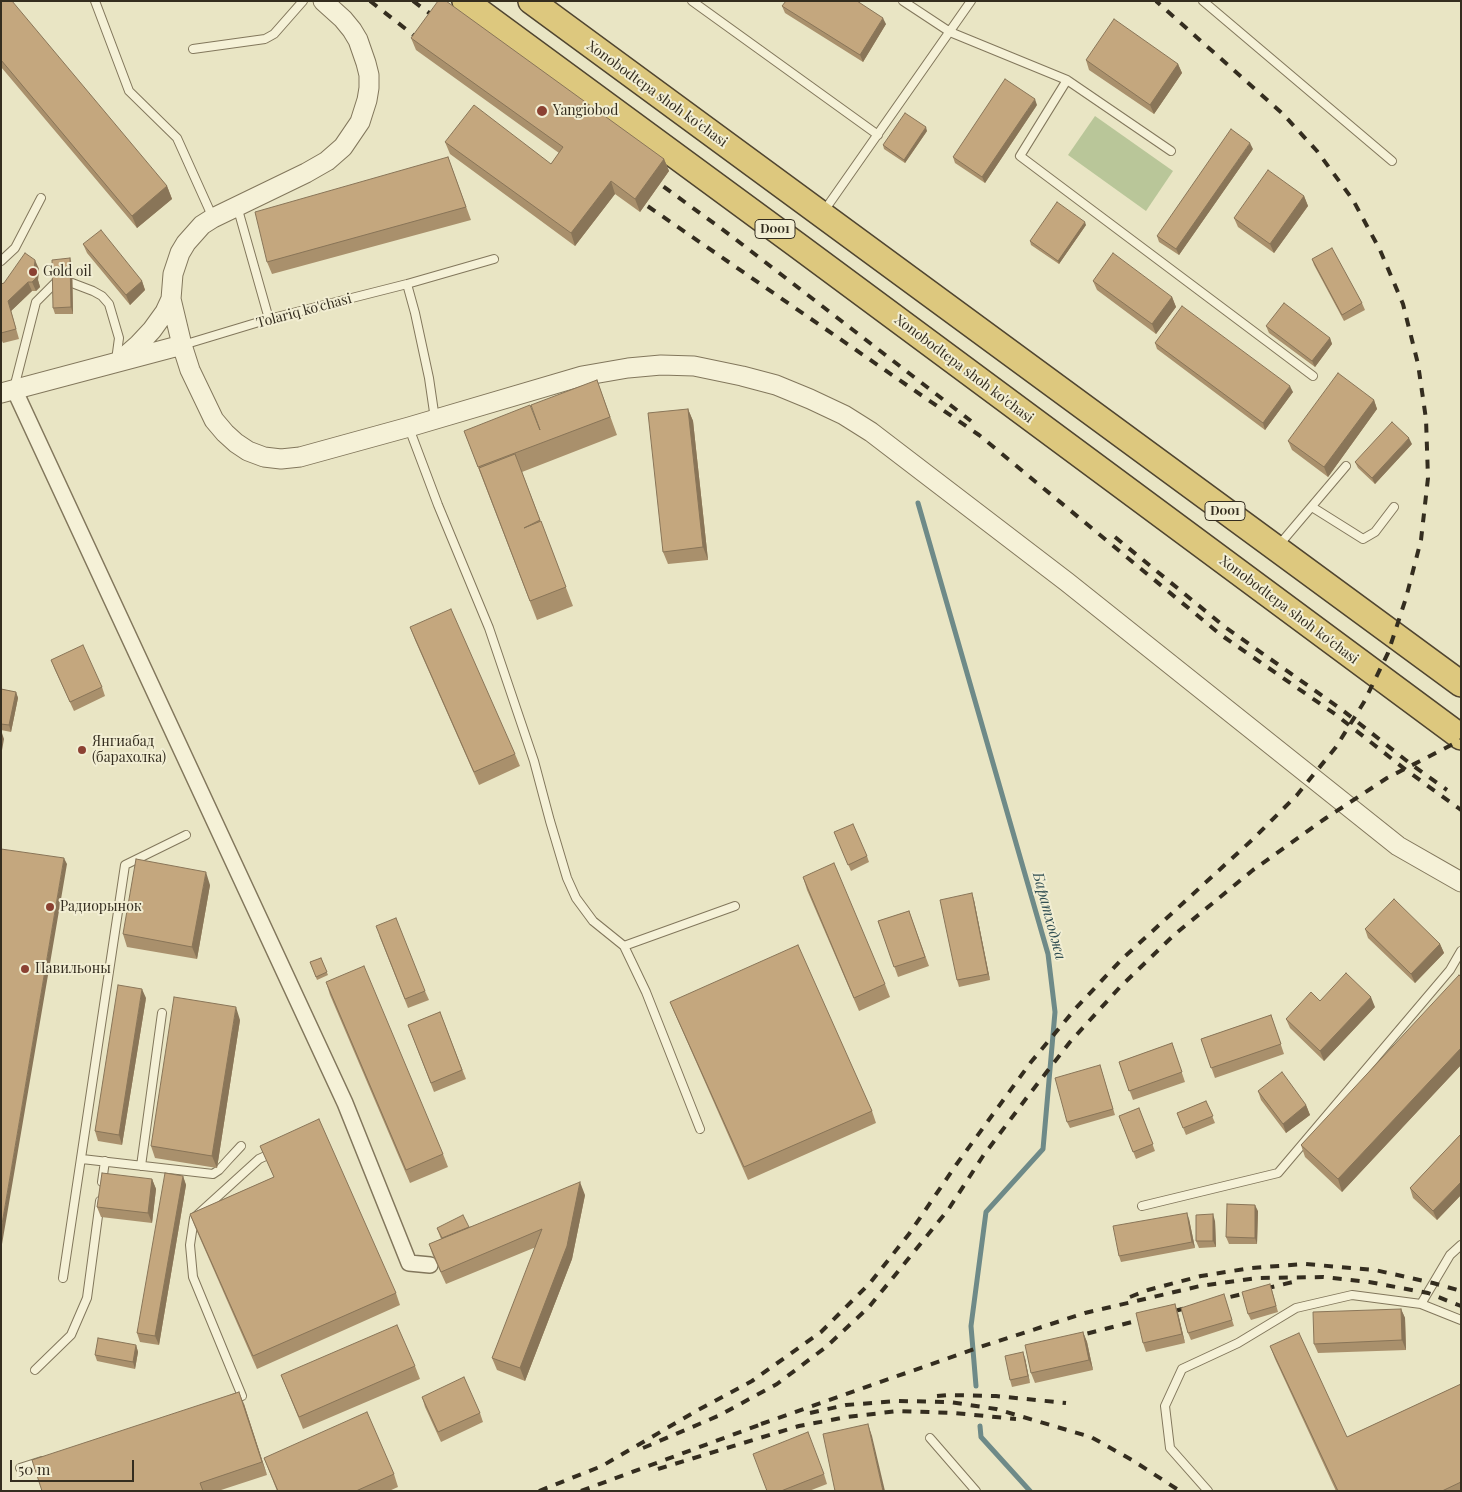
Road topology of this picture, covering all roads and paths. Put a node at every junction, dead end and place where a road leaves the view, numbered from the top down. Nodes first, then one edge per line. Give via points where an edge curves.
1 (96, 1) edge
2 (303, 1) edge
3 (324, 1) edge
4 (466, 1) edge
5 (531, 1) edge
6 (692, 1) edge
7 (902, 1) edge
8 (971, 1) edge
9 (1203, 1) edge
10 (950, 32) junction
11 (193, 49) dead end
12 (1067, 80) junction
13 (878, 135) junction
14 (1171, 151) dead end
15 (1392, 161) dead end
16 (41, 198) dead end
17 (237, 206) junction
18 (822, 215) junction
19 (213, 218) junction
20 (494, 259) dead end
21 (1, 261) edge
22 (55, 283) edge
23 (72, 283) edge
24 (407, 284) junction
25 (172, 299) junction
26 (269, 319) junction
27 (182, 345) junction
28 (115, 363) junction
29 (1313, 376) dead end
30 (8, 391) edge
31 (435, 419) junction
32 (409, 427) junction
33 (1346, 466) dead end
34 (1312, 507) junction
35 (1394, 507) dead end
36 (1276, 549) junction
37 (1348, 602) junction
38 (1322, 635) junction
39 (1461, 684) edge
40 (1461, 738) edge
41 (186, 835) dead end
42 (1461, 882) edge
43 (735, 906) dead end
44 (624, 946) junction
45 (1461, 951) edge
46 (162, 1013) dead end
47 (700, 1129) dead end
48 (241, 1146) dead end
49 (276, 1152) edge
50 (82, 1158) junction
51 (105, 1161) junction
52 (140, 1166) junction
53 (1142, 1206) dead end
54 (1461, 1245) edge
55 (430, 1265) edge
56 (63, 1278) dead end
57 (1421, 1304) junction
58 (1461, 1320) edge
59 (35, 1370) dead end
60 (223, 1402) edge
61 (930, 1438) dead end
62 (48, 1459) edge
63 (20, 1468) dead end
64 (976, 1491) edge
65 (1208, 1491) edge

1 - 19 lane via 129,91 177,138
2 - 11 lane via 274,34 265,39
3 - 17 street via 352,30 366,63 369,88 360,122 343,147 326,162
4 - 38 highway, Xonobodtepa shoh ko'chasi / D001
5 - 18 highway, Xonobodtepa shoh ko'chasi / D001
6 - 13 lane
7 - 10 lane
8 - 10 lane
9 - 15 lane
10 - 12 lane
10 - 13 lane
12 - 14 lane
12 - 29 lane via 1020,156
13 - 18 lane
16 - 21 lane via 15,248
17 - 19 street
17 - 26 lane
18 - 36 highway, Xonobodtepa shoh ko'chasi / D001
19 - 25 street via 194,233 180,253 173,274
20 - 24 lane, Tolariq ko'chasi
22 - 30 lane via 36,302
23 - 28 lane via 102,296 109,304 118,338
24 - 26 lane, Tolariq ko'chasi
24 - 31 lane
25 - 27 street
25 - 28 street, Tolariq ko'chasi via 152,330
26 - 27 lane, Tolariq ko'chasi
27 - 28 street, Tolariq ko'chasi
27 - 32 street via 214,420 225,434 255,455 295,458
28 - 30 street, Tolariq ko'chasi
30 - 55 street via 345,1103 409,1264
31 - 32 street
31 - 42 street via 582,376 661,365 694,366 742,376 810,399 871,432 1067,582 1398,846
32 - 44 lane via 489,628 576,898 593,921
33 - 34 lane
34 - 35 lane via 1363,539 1375,532
34 - 36 lane
36 - 37 highway, Xonobodtepa shoh ko'chasi / D001
37 - 38 highway
37 - 39 highway, Xonobodtepa shoh ko'chasi / D001
38 - 40 highway, Xonobodtepa shoh ko'chasi / D001
41 - 50 lane via 125,865
43 - 44 lane
44 - 47 lane via 646,992
45 - 53 lane via 1450,970 1278,1173
46 - 52 lane
48 - 52 lane via 213,1174
49 - 60 lane via 259,1159 194,1218 190,1244 193,1277 242,1396
50 - 51 lane
50 - 56 lane
51 - 52 lane
51 - 59 lane via 87,1298 71,1335
54 - 57 lane via 1450,1255
57 - 58 lane
57 - 65 lane via 1352,1295 1296,1308 1238,1343 1182,1370 1165,1406 1170,1448
61 - 64 lane
62 - 63 lane

